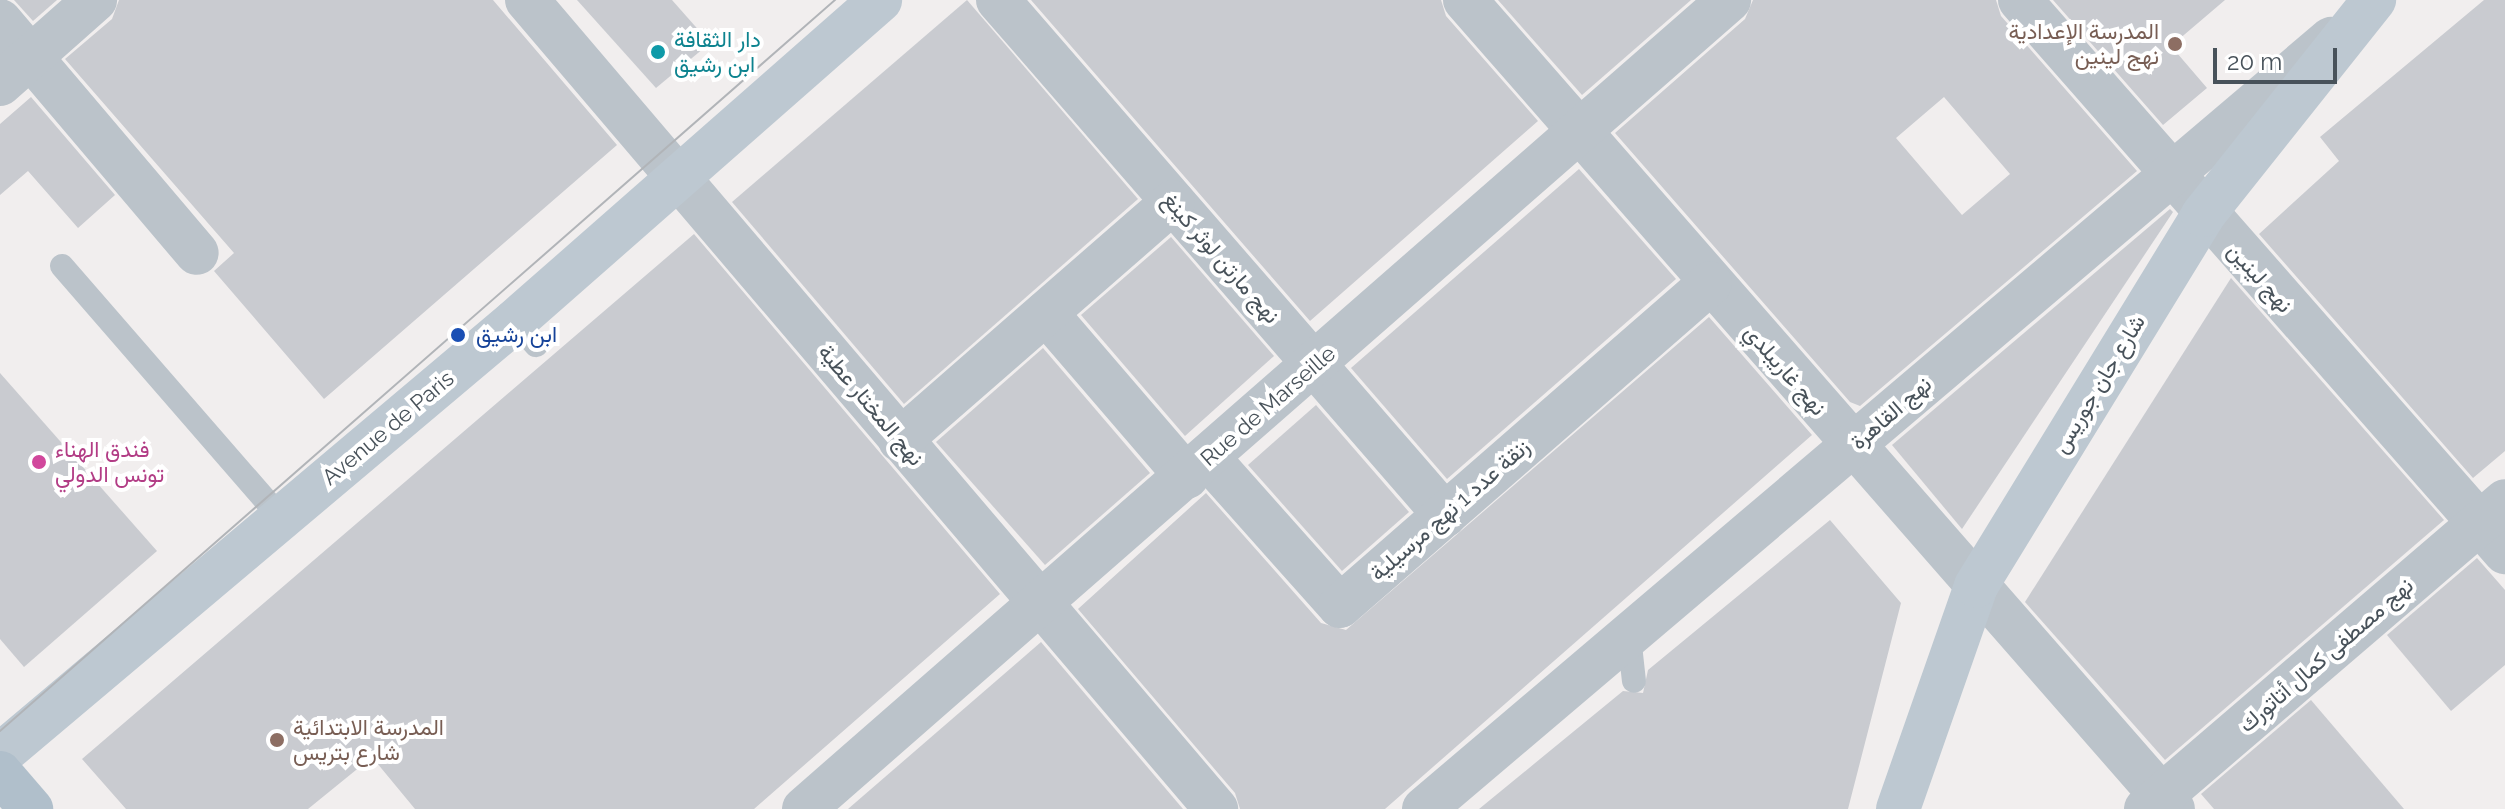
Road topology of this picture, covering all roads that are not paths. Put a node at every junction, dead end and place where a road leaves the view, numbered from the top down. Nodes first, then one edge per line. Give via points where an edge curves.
1 (95, 0) edge
2 (527, 0) edge
3 (880, 0) edge
4 (998, 0) edge
5 (1465, 0) edge
6 (1729, 0) edge
7 (2020, 0) edge
8 (2366, 9) edge
9 (0, 21) edge
10 (15, 71) edge
11 (1581, 134) junction
12 (2167, 172) junction
13 (679, 180) junction
14 (1173, 202) junction
15 (2203, 215) junction
16 (197, 253) dead end
17 (62, 266) dead end
18 (1710, 283) junction
19 (1046, 313) junction
20 (1315, 365) junction
21 (900, 440) junction
22 (1852, 447) junction
23 (1198, 468) junction
24 (1445, 515) junction
25 (281, 518) junction
26 (2497, 525) edge
27 (1976, 586) junction
28 (1042, 606) junction
29 (1629, 636) junction
30 (1634, 681) dead end
31 (0, 755) edge
32 (0, 773) edge
33 (2160, 805) edge
34 (31, 809) edge
35 (804, 809) edge
36 (1216, 809) edge
37 (1424, 809) edge
38 (1898, 809) edge

1 - 10 street
2 - 13 street, نهج المختار عطية
3 - 13 main road, Avenue de Paris
4 - 14 street, نهج مارتن لوثر كينغ
5 - 11 street, نهج غاريبلدي
6 - 11 street, Rue de Marseille
7 - 12 street, نهج لينين
8 - 12 street, نهج القاهرة
8 - 15 main road, شارع جان جوريس
9 - 10 street
10 - 16 street
11 - 18 street, نهج غاريبلدي
11 - 20 street, Rue de Marseille
12 - 15 street, نهج لينين
12 - 22 street, نهج القاهرة
13 - 21 street, نهج المختار عطية
13 - 25 main road, Avenue de Paris via 525,333
14 - 19 street
14 - 20 street, نهج مارتن لوثر كينغ
15 - 26 street, نهج لينين
15 - 27 main road, شارع جان جوريس
17 - 25 lane
18 - 22 street, نهج غاريبلدي
18 - 24 street, زنقة عدد 1 نهج مرسيلية
19 - 21 street
19 - 23 street
20 - 23 street, Rue de Marseille
20 - 24 street, نهج مارتن لوثر كينغ
21 - 28 street, نهج المختار عطية
22 - 27 street, نهج غاريبلدي
22 - 29 street, نهج القاهرة
23 - 24 street, زنقة عدد 1 نهج مرسيلية via 1340,606
23 - 28 street, Rue de Marseille
25 - 31 main road, Avenue de Paris
26 - 33 street, نهج مصطفى كمال أتاتورك
27 - 33 street, نهج غاريبلدي
27 - 38 main road, شارع جان جوريس
28 - 35 street, Rue de Marseille
28 - 36 street, نهج المختار عطية
29 - 30 lane
29 - 37 street, نهج القاهرة
32 - 34 main road

